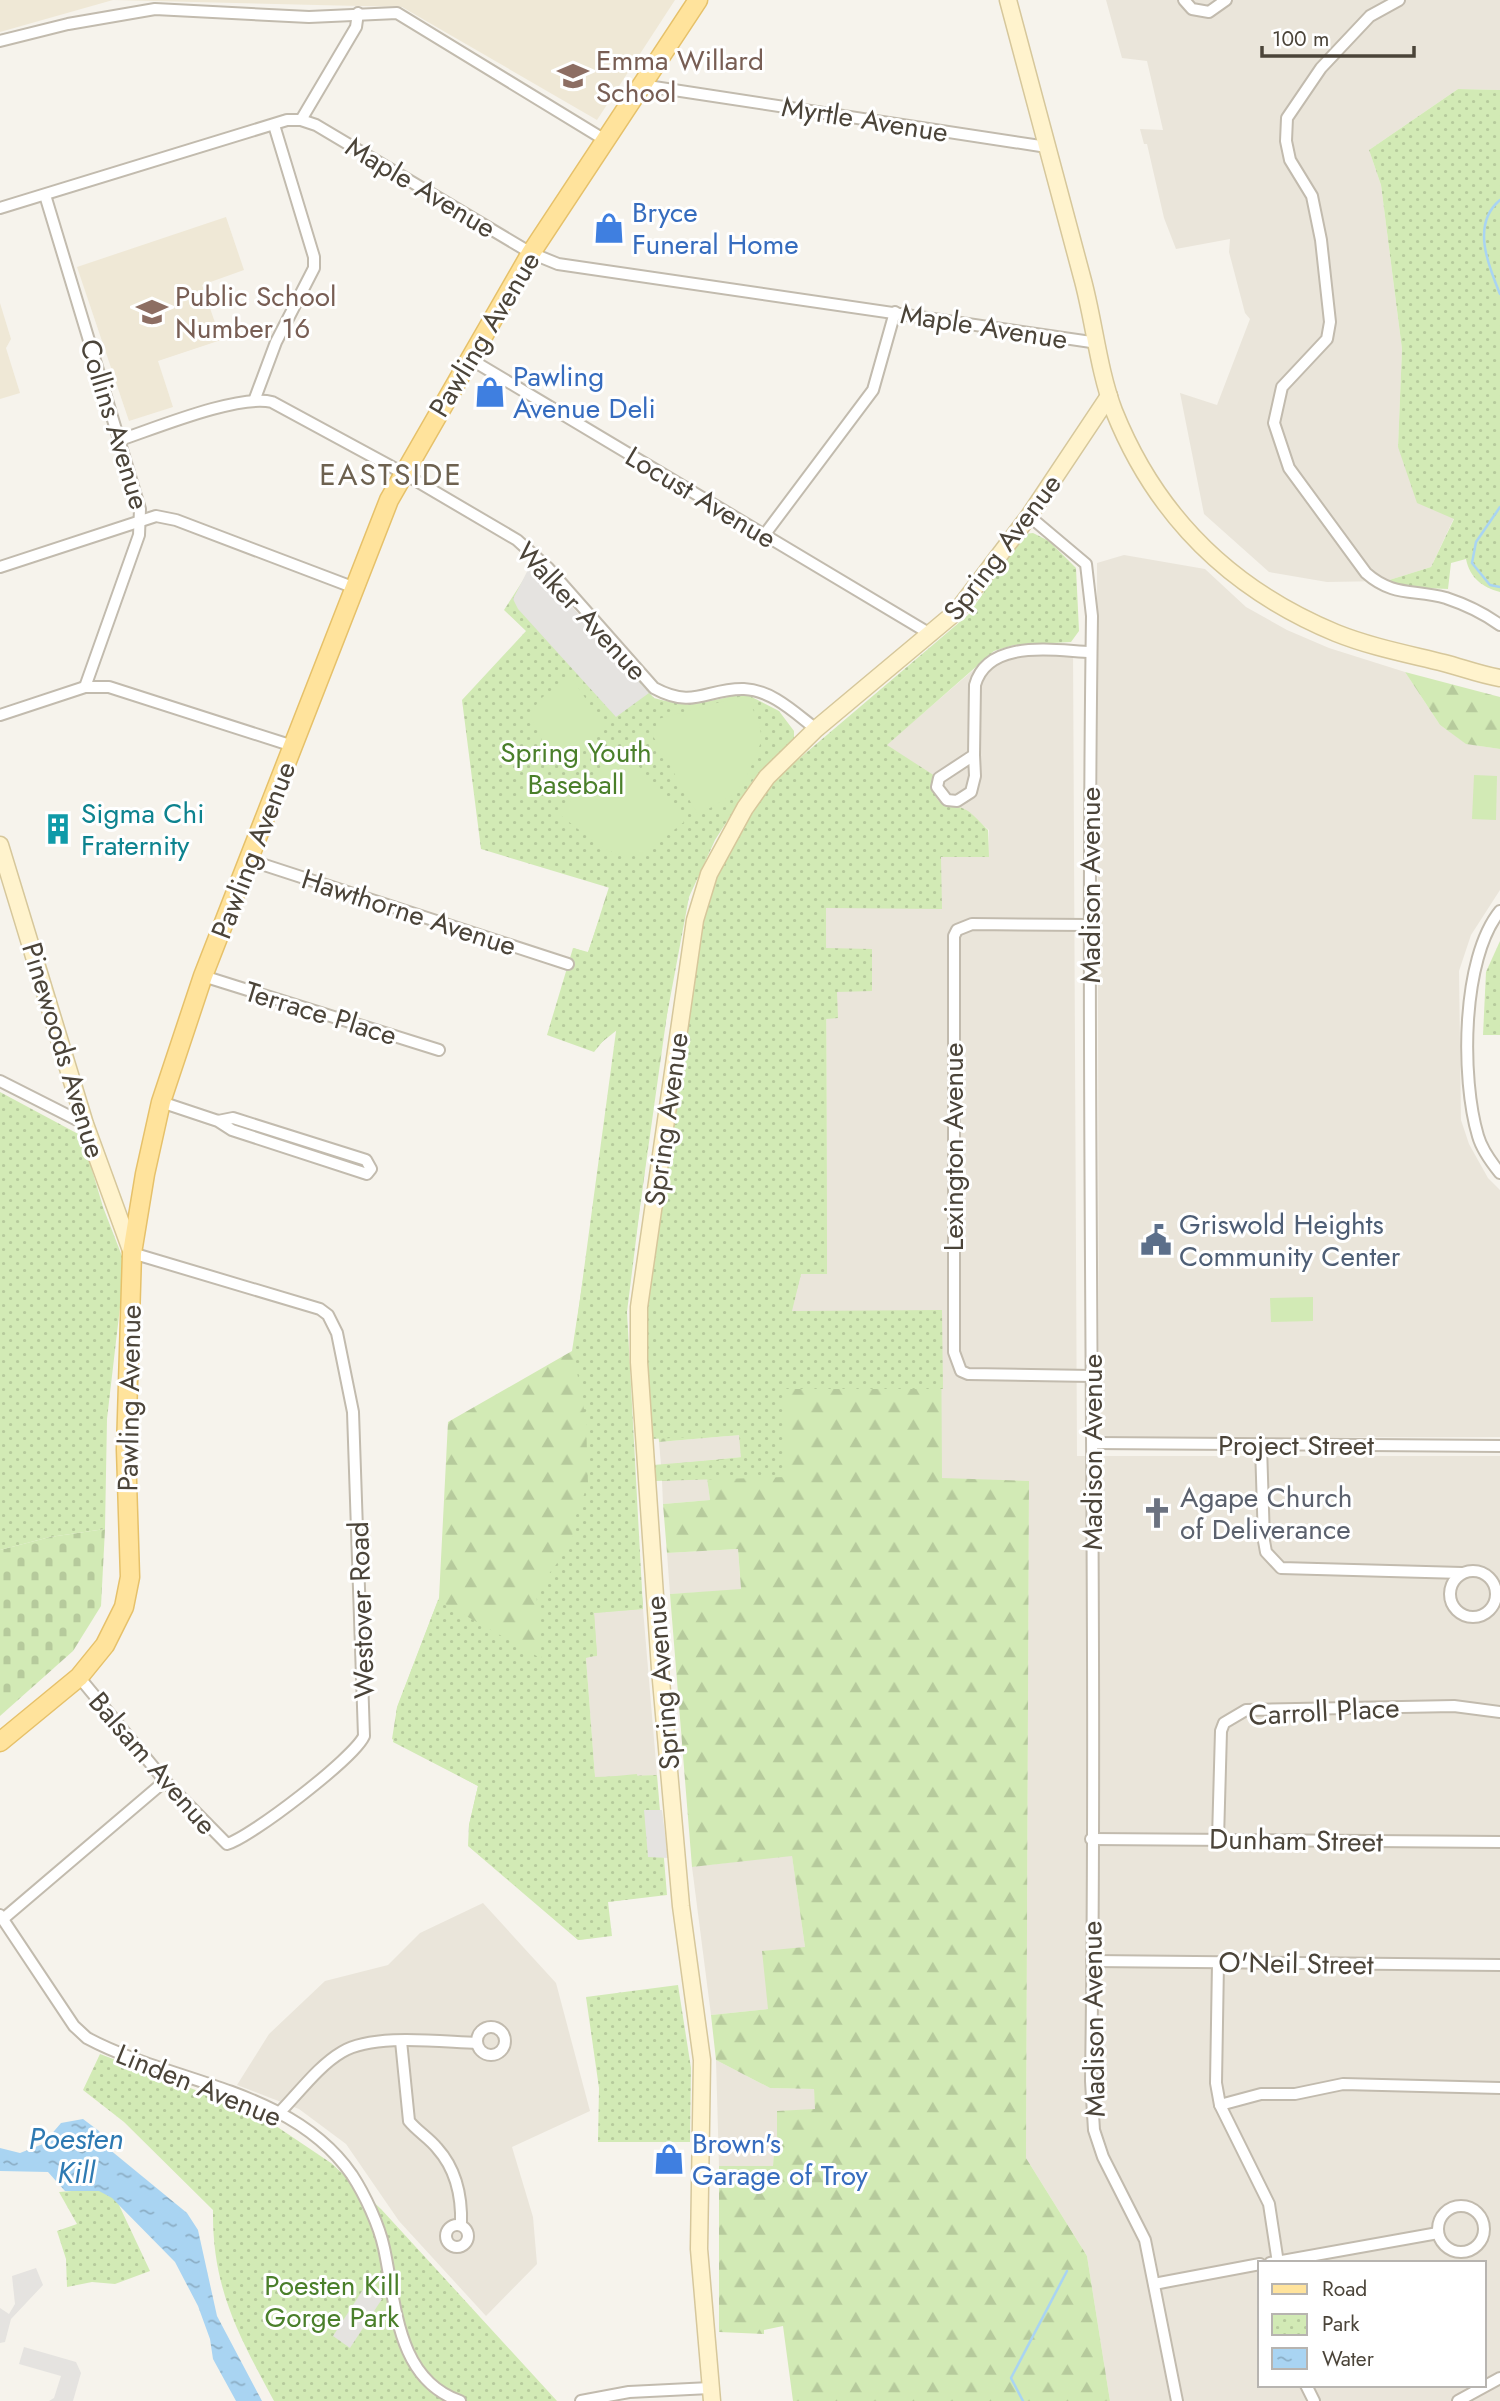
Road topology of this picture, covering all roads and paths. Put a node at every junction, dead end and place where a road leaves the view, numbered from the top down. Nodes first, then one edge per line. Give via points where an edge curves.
1 (698, 0) edge
2 (1008, 0) edge
3 (1184, 0) edge
4 (1226, 0) edge
5 (1399, 0) edge
6 (358, 13) junction
7 (0, 41) edge
8 (642, 85) junction
9 (301, 120) junction
10 (274, 125) junction
11 (605, 140) junction
12 (1047, 147) junction
13 (45, 195) junction
14 (0, 208) edge
15 (531, 253) junction
16 (895, 312) junction
17 (1098, 343) junction
18 (470, 359) junction
19 (1109, 396) junction
20 (254, 401) junction
21 (120, 440) junction
22 (403, 473) junction
23 (1029, 516) junction
24 (141, 520) junction
25 (765, 534) junction
26 (0, 567) edge
27 (355, 588) junction
28 (1500, 625) edge
29 (932, 635) junction
30 (1091, 652) junction
31 (1500, 678) edge
32 (85, 687) junction
33 (0, 715) edge
34 (816, 729) junction
35 (293, 746) junction
36 (974, 755) junction
37 (0, 845) edge
38 (250, 860) junction
39 (1500, 911) edge
40 (1089, 925) junction
41 (568, 964) dead end
42 (203, 976) junction
43 (439, 1050) dead end
44 (0, 1081) edge
45 (161, 1102) junction
46 (218, 1121) junction
47 (85, 1124) junction
48 (1500, 1173) edge
49 (132, 1253) junction
50 (1092, 1376) junction
51 (1093, 1443) junction
52 (1261, 1446) junction
53 (1500, 1446) edge
54 (1462, 1573) junction
55 (79, 1677) junction
56 (1500, 1712) edge
57 (0, 1742) edge
58 (165, 1781) junction
59 (1091, 1839) junction
60 (1218, 1839) junction
61 (1500, 1842) edge
62 (231, 1843) joint
63 (1, 1917) edge
64 (1093, 1961) junction
65 (1218, 1963) junction
66 (1500, 1965) edge
67 (401, 2041) junction
68 (477, 2043) dead end
69 (1500, 2088) edge
70 (1220, 2105) junction
71 (279, 2113) junction
72 (461, 2225) dead end
73 (1438, 2233) junction
74 (1275, 2261) edge
75 (1281, 2261) edge
76 (1258, 2264) edge
77 (1154, 2284) junction
78 (1484, 2387) edge
79 (711, 2394) edge
80 (460, 2401) edge
81 (581, 2401) edge
82 (1177, 2401) edge
83 (1458, 2401) edge

1 - 8 main road, Pawling Avenue
2 - 12 street
3 - 4 street via 1200,12 1217,9
5 - 28 street via 1370,16 1321,68 1287,118 1290,160 1312,196 1330,322 1327,339 1282,387 1274,424 1289,468 1377,583 1394,591 1447,598
6 - 7 street via 309,17 155,9 97,17
6 - 9 street via 356,27
6 - 11 street via 397,13
8 - 11 main road, Pawling Avenue
8 - 12 street, Myrtle Avenue
9 - 10 street
9 - 15 street, Maple Avenue
10 - 13 street
10 - 20 street via 314,268 275,342
11 - 15 main road, Pawling Avenue
12 - 17 street
13 - 14 street
13 - 21 street, Collins Avenue
15 - 16 street, Maple Avenue via 558,264
15 - 18 main road, Pawling Avenue
16 - 17 street, Maple Avenue
16 - 25 street via 873,390
17 - 19 street
18 - 22 main road, Pawling Avenue
18 - 25 street, Locust Avenue
19 - 23 street, Spring Avenue
19 - 31 street via 1159,496 1191,538 1234,574 1276,603 1337,633
20 - 21 street, Walker Avenue
20 - 22 street, Walker Avenue via 271,402
21 - 24 street, Collins Avenue
22 - 27 main road, Pawling Avenue
22 - 34 street, Walker Avenue via 517,540 548,568 654,688 671,697 698,699 720,691 760,691
23 - 29 street, Spring Avenue via 979,586
23 - 30 street, Madison Avenue via 1086,565
24 - 26 street
24 - 27 street, Collins Avenue via 156,516 176,520
24 - 32 street
25 - 29 street, Locust Avenue
27 - 35 main road, Pawling Avenue
29 - 34 street, Spring Avenue
30 - 36 street via 1015,652 988,663 975,685
30 - 40 street, Madison Avenue
32 - 33 street
32 - 35 street via 109,687
34 - 79 street, Spring Avenue via 767,777 745,808 701,897 639,1307 660,1669 681,1906 702,2060 699,2249
35 - 38 main road, Pawling Avenue
36 - 36 street via 971,792 957,801 947,800 937,788 939,778
37 - 47 street, Pinewoods Avenue
38 - 41 street, Hawthorne Avenue
38 - 42 main road, Pawling Avenue
39 - 48 street via 1475,964 1468,1027 1471,1107 1479,1139
40 - 50 street, Madison Avenue
40 - 50 street, Lexington Avenue via 972,924 957,930 952,944 954,1352 961,1371 978,1375
42 - 43 street, Terrace Place
42 - 45 main road, Pawling Avenue
44 - 47 street
45 - 46 street
45 - 49 main road, Pawling Avenue
46 - 46 street via 232,1130 366,1174 371,1169 366,1160 233,1118
47 - 49 street, Pinewoods Avenue
49 - 55 main road, Pawling Avenue via 125,1449 130,1577 116,1629
49 - 62 street, Westover Road via 320,1309 337,1333 353,1412 364,1736 351,1753 296,1799
50 - 51 street, Madison Avenue
51 - 52 street, Project Street
51 - 59 street, Madison Avenue
52 - 53 street, Project Street
52 - 54 street via 1264,1541 1266,1552 1280,1568
54 - 54 street via 1477,1571 1494,1584 1496,1599 1481,1616 1466,1616 1454,1607 1452,1585
55 - 57 main road, Pawling Avenue
55 - 58 street, Balsam Avenue
56 - 60 street, Carroll Place via 1454,1706 1245,1710 1221,1731
58 - 62 street, Balsam Avenue via 222,1842
58 - 63 street
59 - 60 street, Dunham Street
59 - 64 street, Madison Avenue
60 - 61 street, Dunham Street
63 - 71 street, Linden Avenue via 74,2026 87,2038
64 - 65 street, O'Neil Street
64 - 77 street, Madison Avenue via 1094,2130 1145,2240
65 - 66 street, O'Neil Street
65 - 70 street via 1216,2083
67 - 68 street
67 - 71 street via 341,2052
67 - 72 street via 409,2121 437,2147 453,2174 462,2208
69 - 70 street via 1343,2084 1294,2094 1261,2094
70 - 74 street via 1269,2204
71 - 80 street, Linden Avenue via 315,2136 352,2176 383,2245 405,2348 425,2377
73 - 73 street via 1446,2247 1468,2251 1481,2242 1484,2226 1478,2213 1458,2207 1445,2213
73 - 75 street
76 - 77 street
77 - 82 street, Madison Avenue
78 - 83 street
79 - 81 street via 629,2392

